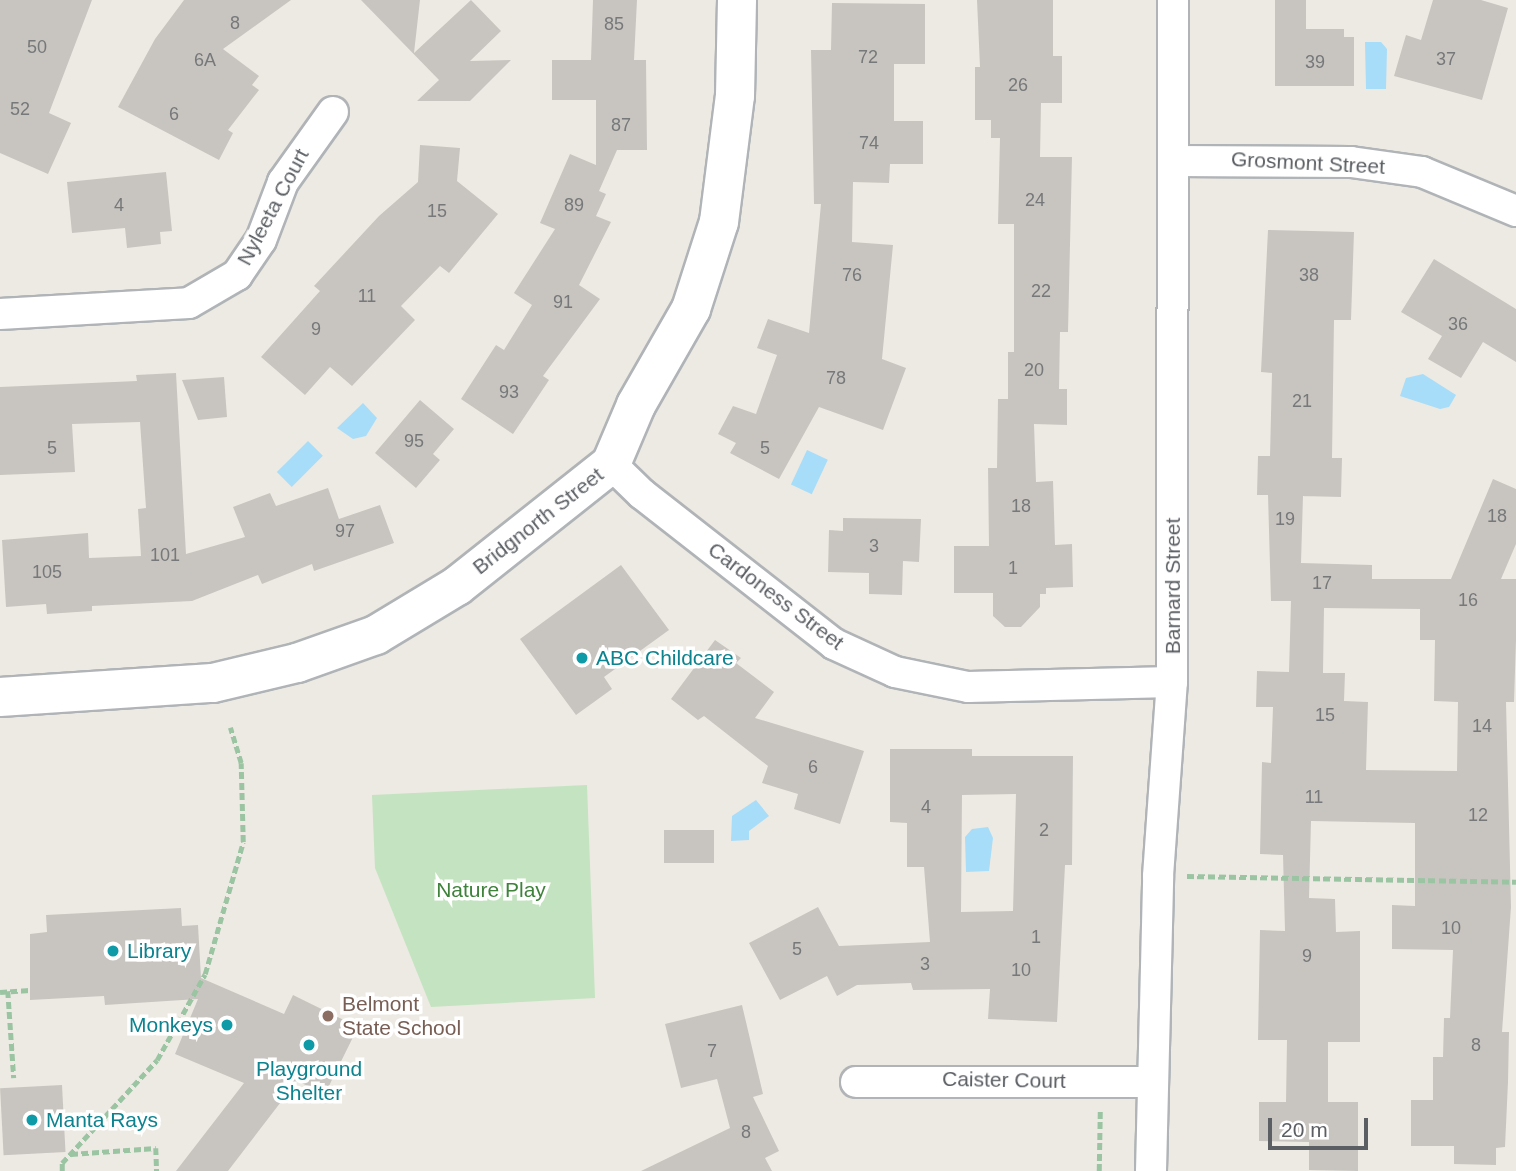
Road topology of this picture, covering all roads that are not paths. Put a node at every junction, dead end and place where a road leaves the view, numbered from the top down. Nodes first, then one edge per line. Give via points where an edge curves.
1 (737, 0) edge
2 (1173, 0) edge
3 (333, 112) dead end
4 (1176, 161) junction
5 (1516, 211) edge
6 (0, 314) edge
7 (611, 464) junction
8 (1172, 682) junction
9 (0, 697) edge
10 (856, 1082) dead end
11 (1152, 1082) junction
12 (1151, 1171) edge

1 - 7 street, Bridgnorth Street via 735,96 719,222 691,309 636,405
2 - 4 street, Barnard Street
3 - 6 street, Nyleeta Court via 283,182 261,240 237,275 189,303
4 - 5 street, Grosmont Street via 1350,162 1398,168 1422,172
4 - 8 street, Barnard Street
7 - 8 street, Cardoness Street via 834,644 895,672 968,687
7 - 9 street, Bridgnorth Street via 457,586 376,635 297,663 213,683
8 - 11 street, Barnard Street via 1158,876
10 - 11 street, Caister Court
11 - 12 street, Barnard Street

